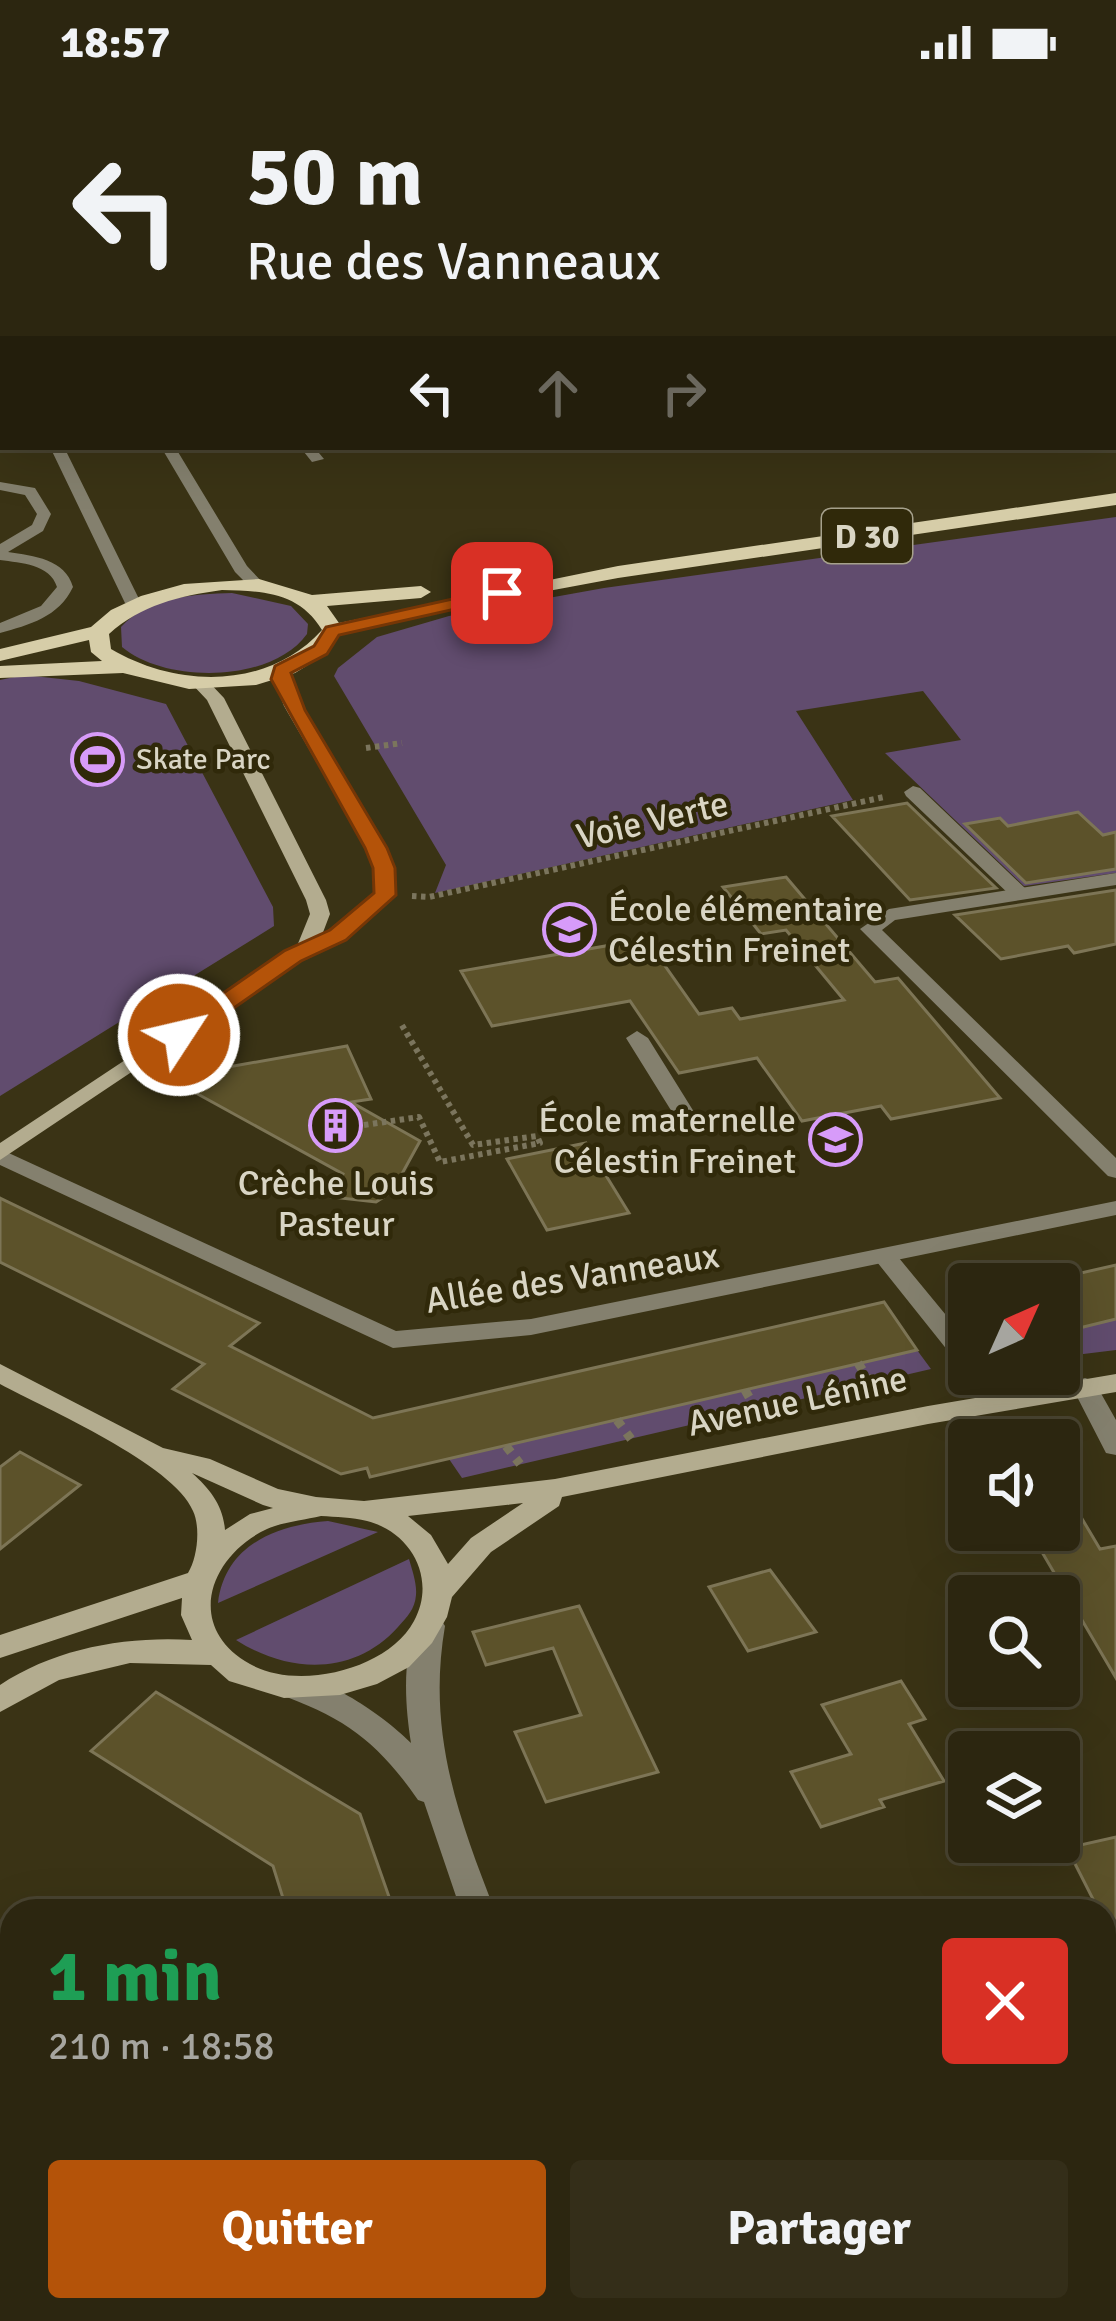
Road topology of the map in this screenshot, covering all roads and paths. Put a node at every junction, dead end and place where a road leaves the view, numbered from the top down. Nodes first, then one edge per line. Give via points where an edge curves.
1 (58, 450) edge
2 (170, 450) edge
3 (0, 487) edge
4 (1116, 500) edge
5 (0, 552) edge
6 (617, 572) junction
7 (256, 585) junction
8 (310, 601) junction
9 (133, 603) junction
10 (0, 628) edge
11 (333, 631) junction
12 (98, 632) junction
13 (0, 655) edge
14 (120, 667) junction
15 (282, 670) junction
16 (0, 672) edge
17 (199, 682) junction
18 (402, 743) dead end
19 (367, 748) dead end
20 (913, 792) joint
21 (1116, 879) edge
22 (1019, 893) junction
23 (403, 896) dead end
24 (307, 947) junction
25 (400, 1022) dead end
26 (637, 1038) dead end
27 (688, 1120) dead end
28 (364, 1125) dead end
29 (0, 1154) edge
30 (1116, 1171) edge
31 (1116, 1208) edge
32 (885, 1256) junction
33 (948, 1334) edge
34 (858, 1364) dead end
35 (5, 1382) edge
36 (870, 1382) dead end
37 (1116, 1384) edge
38 (1085, 1388) junction
39 (745, 1390) dead end
40 (987, 1395) edge
41 (989, 1400) junction
42 (756, 1409) dead end
43 (617, 1420) dead end
44 (632, 1438) dead end
45 (506, 1445) dead end
46 (1116, 1446) edge
47 (155, 1455) junction
48 (520, 1464) dead end
49 (566, 1489) junction
50 (321, 1506) junction
51 (366, 1510) junction
52 (202, 1569) junction
53 (441, 1590) junction
54 (430, 1625) junction
55 (0, 1647) edge
56 (214, 1654) junction
57 (289, 1685) junction
58 (0, 1700) edge
59 (437, 1803) junction
60 (473, 1899) edge

1 - 9 street
2 - 7 street
3 - 5 street via 30,491 44,514 38,528
4 - 6 main road, D 30
5 - 10 street via 41,562 66,584 43,617
6 - 8 main road, D 30
6 - 11 main road, D 30
7 - 8 main road
7 - 9 main road via 187,588
8 - 11 main road
9 - 12 main road
11 - 15 main road via 321,650
12 - 13 main road
12 - 14 main road via 101,652
14 - 16 main road
14 - 17 main road
15 - 17 main road
15 - 24 street via 386,882 367,914
17 - 24 street via 215,698 316,900 320,914
18 - 19 path
20 - 22 street
20 - 23 path, Voie Verte via 429,897
21 - 22 street
22 - 30 street via 889,915 870,929
24 - 29 street
25 - 28 path via 473,1145 537,1136 540,1143 440,1162 418,1118
26 - 27 street
29 - 32 street, Allée des Vanneaux via 393,1340 531,1327
31 - 32 street, Allée des Vanneaux
32 - 33 street
34 - 36 path
35 - 47 street
37 - 38 street, Avenue Lénine
38 - 41 street, Avenue Lénine
38 - 46 street
39 - 42 path
40 - 41 street
41 - 49 street, Avenue Lénine
43 - 44 path
45 - 48 path
47 - 50 street via 273,1498
47 - 52 street via 200,1495 214,1521
49 - 51 street, Avenue Lénine
49 - 53 street, Avenue Lénine via 490,1538
50 - 51 street
50 - 52 street via 256,1520
51 - 53 street via 421,1541
52 - 55 street via 138,1606
52 - 56 street via 192,1606
53 - 54 street
54 - 57 street via 396,1662 361,1678
54 - 59 street via 419,1702
56 - 57 street via 244,1674
56 - 58 street via 177,1648 61,1664
57 - 59 street via 375,1723
59 - 60 street

